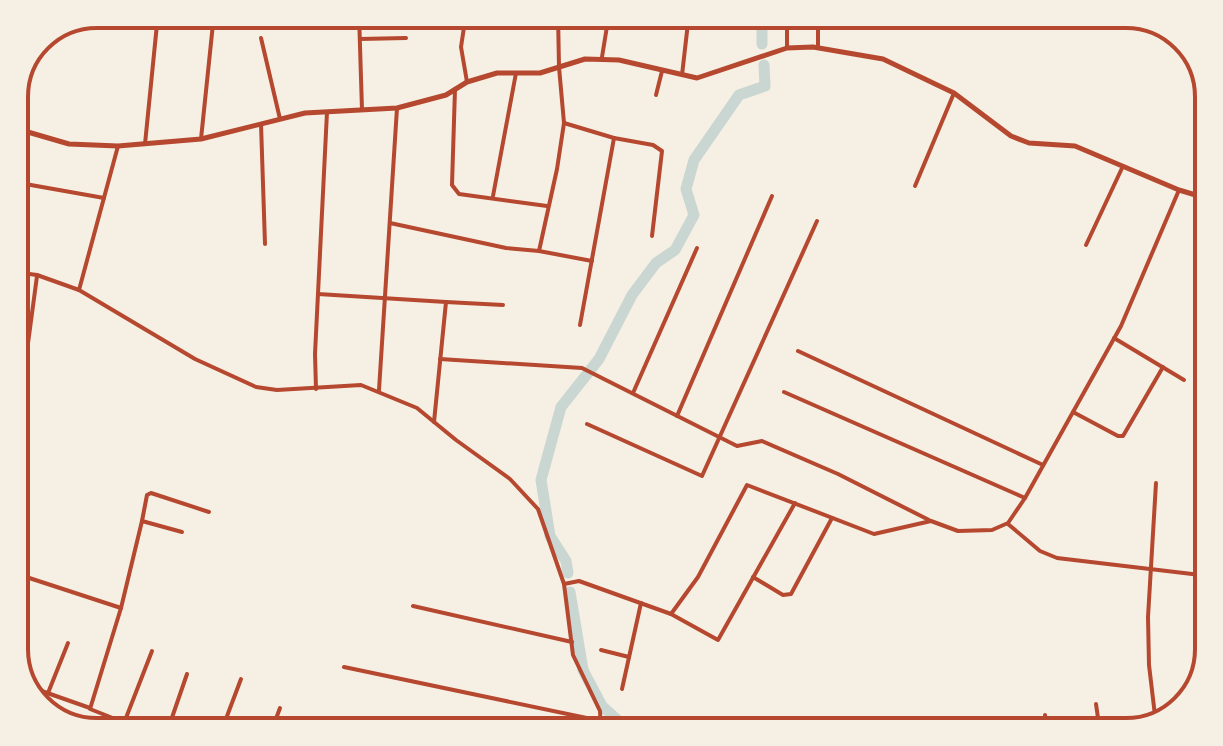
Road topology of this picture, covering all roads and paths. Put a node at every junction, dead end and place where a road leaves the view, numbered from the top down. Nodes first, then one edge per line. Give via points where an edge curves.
1 (687, 28) edge
2 (787, 28) edge
3 (818, 28) edge
4 (157, 29) edge
5 (212, 29) edge
6 (360, 29) edge
7 (464, 29) edge
8 (558, 29) edge
9 (607, 29) edge
10 (261, 38) dead end
11 (406, 38) dead end
12 (360, 39) junction
13 (787, 48) junction
14 (818, 48) junction
15 (602, 57) junction
16 (559, 67) junction
17 (662, 71) junction
18 (516, 73) junction
19 (682, 75) junction
20 (467, 82) junction
21 (455, 89) junction
22 (954, 93) junction
23 (656, 95) dead end
24 (397, 108) junction
25 (362, 110) junction
26 (327, 112) junction
27 (280, 119) junction
28 (564, 123) junction
29 (261, 124) junction
30 (28, 132) edge
31 (614, 138) junction
32 (201, 139) junction
33 (145, 144) junction
34 (118, 146) junction
35 (1123, 166) junction
36 (28, 184) edge
37 (915, 186) dead end
38 (1179, 190) junction
39 (1195, 195) edge
40 (772, 196) dead end
41 (104, 198) junction
42 (493, 198) junction
43 (547, 206) junction
44 (817, 221) dead end
45 (389, 223) junction
46 (652, 236) dead end
47 (265, 244) dead end
48 (1086, 245) dead end
49 (697, 248) dead end
50 (539, 251) junction
51 (592, 261) junction
52 (28, 274) edge
53 (37, 275) junction
54 (79, 290) junction
55 (318, 294) junction
56 (385, 299) junction
57 (446, 302) junction
58 (503, 305) dead end
59 (580, 325) dead end
60 (1114, 338) junction
61 (28, 343) edge
62 (798, 351) dead end
63 (440, 359) junction
64 (1163, 367) junction
65 (1184, 380) dead end
66 (316, 389) junction
67 (379, 390) junction
68 (784, 392) dead end
69 (633, 393) junction
70 (1073, 412) junction
71 (677, 416) junction
72 (434, 422) junction
73 (587, 424) dead end
74 (720, 438) junction
75 (1043, 465) junction
76 (1156, 483) dead end
77 (1025, 498) junction
78 (795, 503) junction
79 (209, 512) dead end
80 (832, 518) junction
81 (142, 521) junction
82 (931, 521) junction
83 (1008, 523) junction
84 (182, 532) dead end
85 (1151, 569) junction
86 (1195, 574) edge
87 (753, 577) junction
88 (28, 578) edge
89 (564, 584) junction
90 (641, 603) junction
91 (413, 606) dead end
92 (121, 608) junction
93 (671, 614) junction
94 (572, 642) junction
95 (68, 643) dead end
96 (601, 650) dead end
97 (152, 651) dead end
98 (629, 657) junction
99 (344, 667) dead end
100 (187, 674) dead end
101 (241, 679) dead end
102 (622, 689) dead end
103 (43, 691) edge
104 (48, 693) junction
105 (1096, 704) dead end
106 (280, 708) dead end
107 (90, 709) junction
108 (1155, 711) edge
109 (1045, 715) dead end
110 (112, 718) edge
111 (126, 718) edge
112 (172, 718) edge
113 (226, 718) edge
114 (276, 718) edge
115 (587, 718) edge
116 (601, 718) edge
117 (1045, 718) edge
118 (1098, 718) edge

1 - 19 street
2 - 13 street
3 - 14 street
4 - 33 street
5 - 32 street
6 - 12 street
7 - 20 street
8 - 16 street
9 - 15 street
10 - 27 street
11 - 12 street
12 - 25 street
13 - 14 street
13 - 19 street via 697,78
14 - 22 street via 883,59
15 - 16 street
15 - 17 street
16 - 18 street
16 - 28 street
17 - 19 street
17 - 23 street
18 - 20 street
18 - 42 street
20 - 21 street
21 - 24 street
21 - 42 street via 452,185 459,194
22 - 35 street via 1011,136 1029,143 1075,146
22 - 37 street
24 - 25 street
24 - 45 street
25 - 26 street
26 - 27 street
26 - 55 street
27 - 29 street
28 - 31 street
28 - 43 street
29 - 32 street
29 - 47 street
30 - 34 street via 69,144
31 - 46 street via 662,151
31 - 51 street
32 - 33 street
33 - 34 street
34 - 41 street
35 - 38 street
35 - 48 street
36 - 41 street
38 - 39 street
38 - 60 street
40 - 71 street
41 - 54 street
42 - 43 street
43 - 50 street
44 - 74 street
45 - 50 street
45 - 56 street
49 - 69 street
50 - 51 street
51 - 59 street
52 - 53 street
53 - 54 street
53 - 61 street
54 - 66 street via 195,359 256,387
55 - 56 street
55 - 66 street
56 - 57 street
56 - 67 street
57 - 58 street
57 - 63 street
60 - 64 street
60 - 70 street
62 - 75 street
63 - 69 street via 582,368
63 - 72 street
64 - 65 street
64 - 70 street via 1122,437
66 - 67 street via 361,385
67 - 72 street
68 - 77 street
69 - 71 street
70 - 75 street
71 - 74 street
72 - 89 street via 510,479 538,509
73 - 74 street via 702,476
74 - 82 street via 737,446 762,441
75 - 77 street
76 - 85 street
77 - 83 street
78 - 80 street
78 - 87 street
78 - 93 street via 747,485 698,577
79 - 81 street via 151,493
80 - 82 street via 874,534
80 - 87 street via 791,594 783,595
81 - 84 street
81 - 92 street
82 - 83 street via 958,531 992,530
83 - 85 street via 1046,556
85 - 86 street
85 - 108 street via 1149,653
87 - 93 street via 718,640
88 - 92 street
89 - 90 street via 579,581
89 - 94 street
90 - 93 street
90 - 98 street
91 - 94 street
92 - 107 street
94 - 116 street
95 - 104 street
96 - 98 street
97 - 111 street
98 - 102 street
99 - 115 street
100 - 112 street
101 - 113 street
103 - 104 street
104 - 107 street
105 - 118 street
106 - 114 street
107 - 110 street
109 - 117 street

